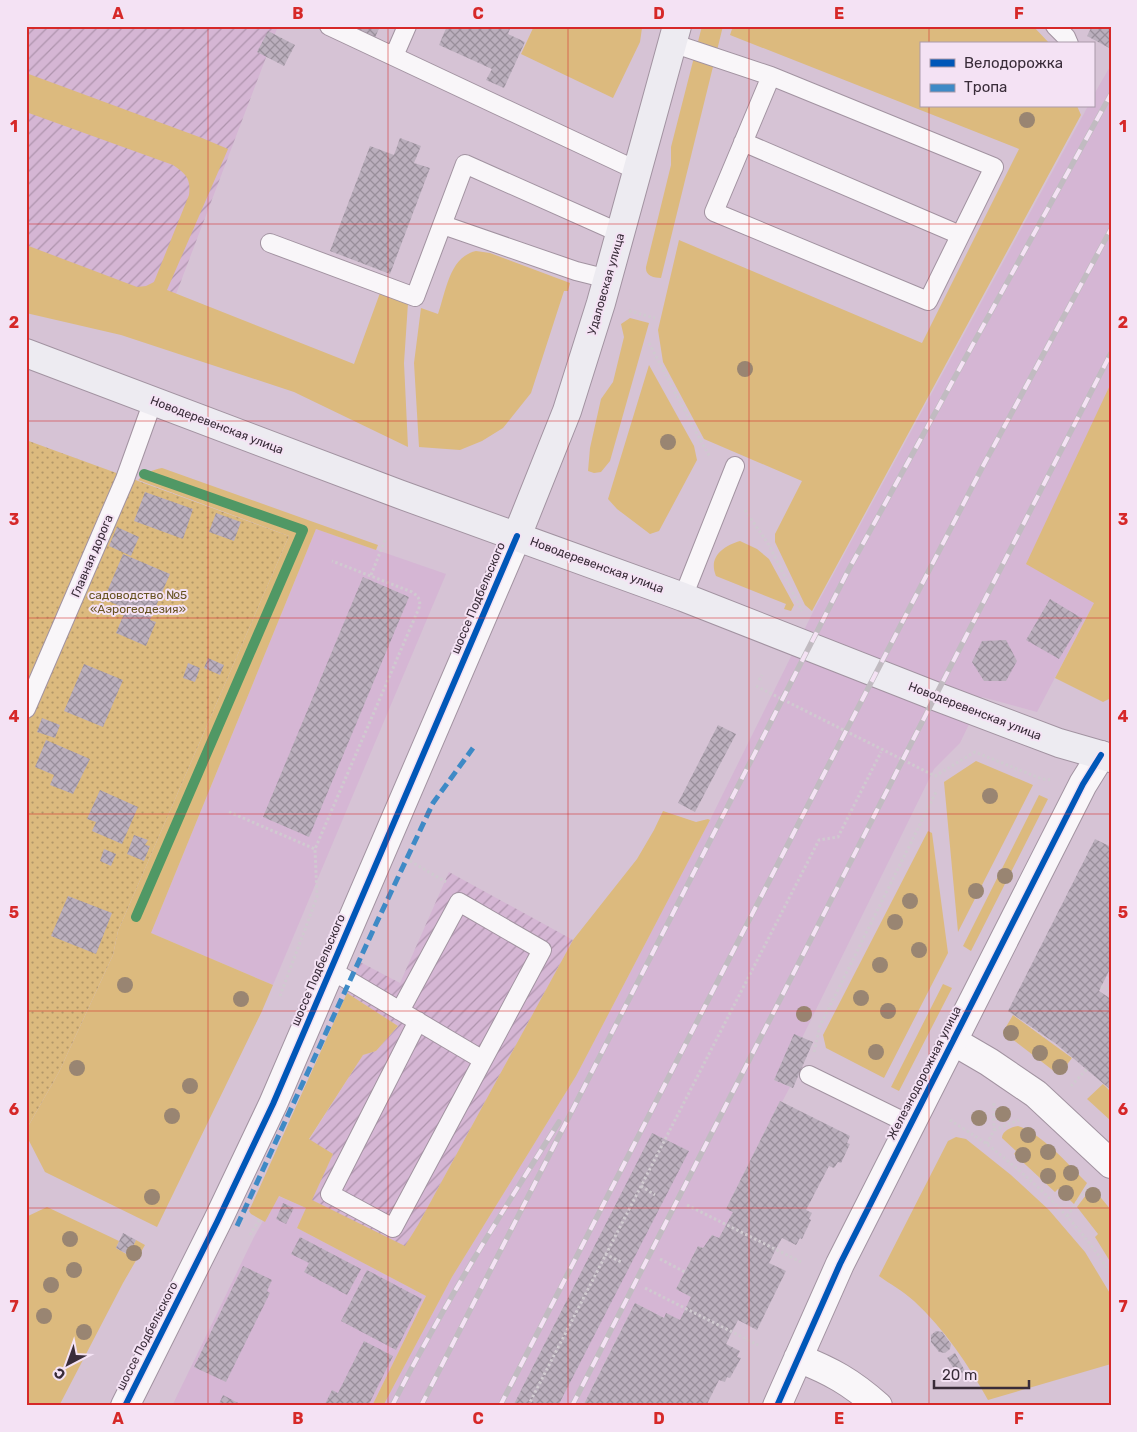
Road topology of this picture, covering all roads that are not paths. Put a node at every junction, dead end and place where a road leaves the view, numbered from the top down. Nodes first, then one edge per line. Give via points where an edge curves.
1 (330, 26) edge
2 (407, 26) edge
3 (1055, 26) edge
4 (675, 35) edge
5 (1068, 42) edge
6 (394, 56) junction
7 (770, 76) junction
8 (743, 142) junction
9 (638, 171) junction
10 (442, 225) junction
11 (620, 233) junction
12 (960, 235) junction
13 (270, 243) dead end
14 (608, 279) junction
15 (26, 353) edge
16 (153, 401) junction
17 (735, 466) dead end
18 (517, 536) junction
19 (683, 597) junction
20 (26, 709) edge
21 (1107, 750) edge
22 (331, 970) junction
23 (400, 1011) junction
24 (418, 1021) junction
25 (953, 1041) junction
26 (483, 1060) junction
27 (809, 1075) road end
28 (911, 1125) junction
29 (1102, 1171) edge
30 (798, 1358) junction
31 (125, 1406) edge
32 (777, 1406) edge
33 (878, 1406) edge

1 - 6 lane
2 - 6 lane
3 - 5 lane
4 - 7 lane
4 - 9 main road, Удаловская улица
6 - 9 lane
7 - 8 lane
7 - 12 lane via 994,167
8 - 12 lane
8 - 12 lane via 714,212 928,301
9 - 11 main road, Удаловская улица
10 - 11 lane via 465,164
10 - 13 lane via 415,297
10 - 14 lane
11 - 14 main road, Удаловская улица
14 - 18 main road, Удаловская улица via 568,412
15 - 16 main road, Новодеревенская улица
16 - 18 main road, Новодеревенская улица
16 - 20 lane, Главная дорога via 124,479
17 - 19 lane
18 - 19 main road, Новодеревенская улица
18 - 22 street, шоссе Подбельского
19 - 21 main road, Новодеревенская улица via 1059,743
21 - 25 street, Железнодорожная улица via 1083,784
22 - 23 lane
22 - 31 street, шоссе Подбельского via 273,1104
23 - 24 lane
23 - 26 lane via 458,902 542,950
24 - 26 lane
24 - 26 lane via 330,1194 393,1228
25 - 28 street, Железнодорожная улица
25 - 29 street via 1036,1094
27 - 28 lane
28 - 30 street, Железнодорожная улица via 840,1264
30 - 32 street, Железнодорожная улица
30 - 33 street via 831,1372

